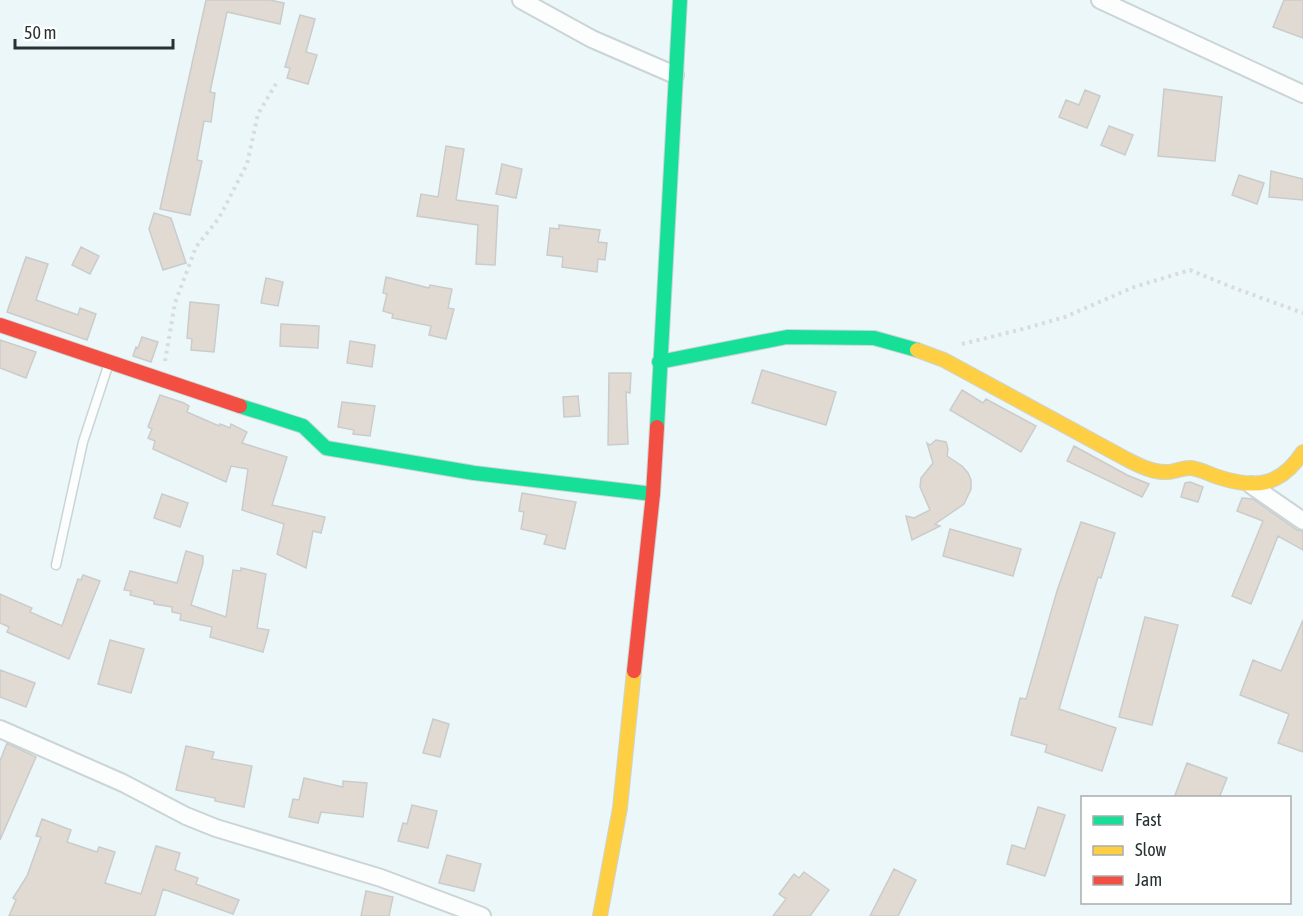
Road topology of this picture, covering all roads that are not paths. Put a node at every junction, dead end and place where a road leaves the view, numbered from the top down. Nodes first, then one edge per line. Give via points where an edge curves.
1 (521, 0) edge
2 (680, 0) edge
3 (1100, 0) edge
4 (675, 75) junction
5 (1303, 94) edge
6 (0, 325) edge
7 (109, 362) junction
8 (659, 362) junction
9 (1303, 452) edge
10 (1251, 485) junction
11 (652, 494) junction
12 (1303, 521) edge
13 (56, 565) dead end
14 (0, 729) edge
15 (482, 916) edge
16 (600, 916) edge

1 - 4 street via 592,39
2 - 4 street
3 - 5 street
4 - 8 street
6 - 7 street
7 - 11 street via 303,426 326,448 474,473
7 - 13 lane via 83,442
8 - 10 street via 787,337 874,338 944,360 1147,468 1162,472 1192,468
8 - 11 street
9 - 10 street via 1285,472
10 - 12 street
11 - 16 street via 620,808
14 - 15 street via 216,828 381,878

